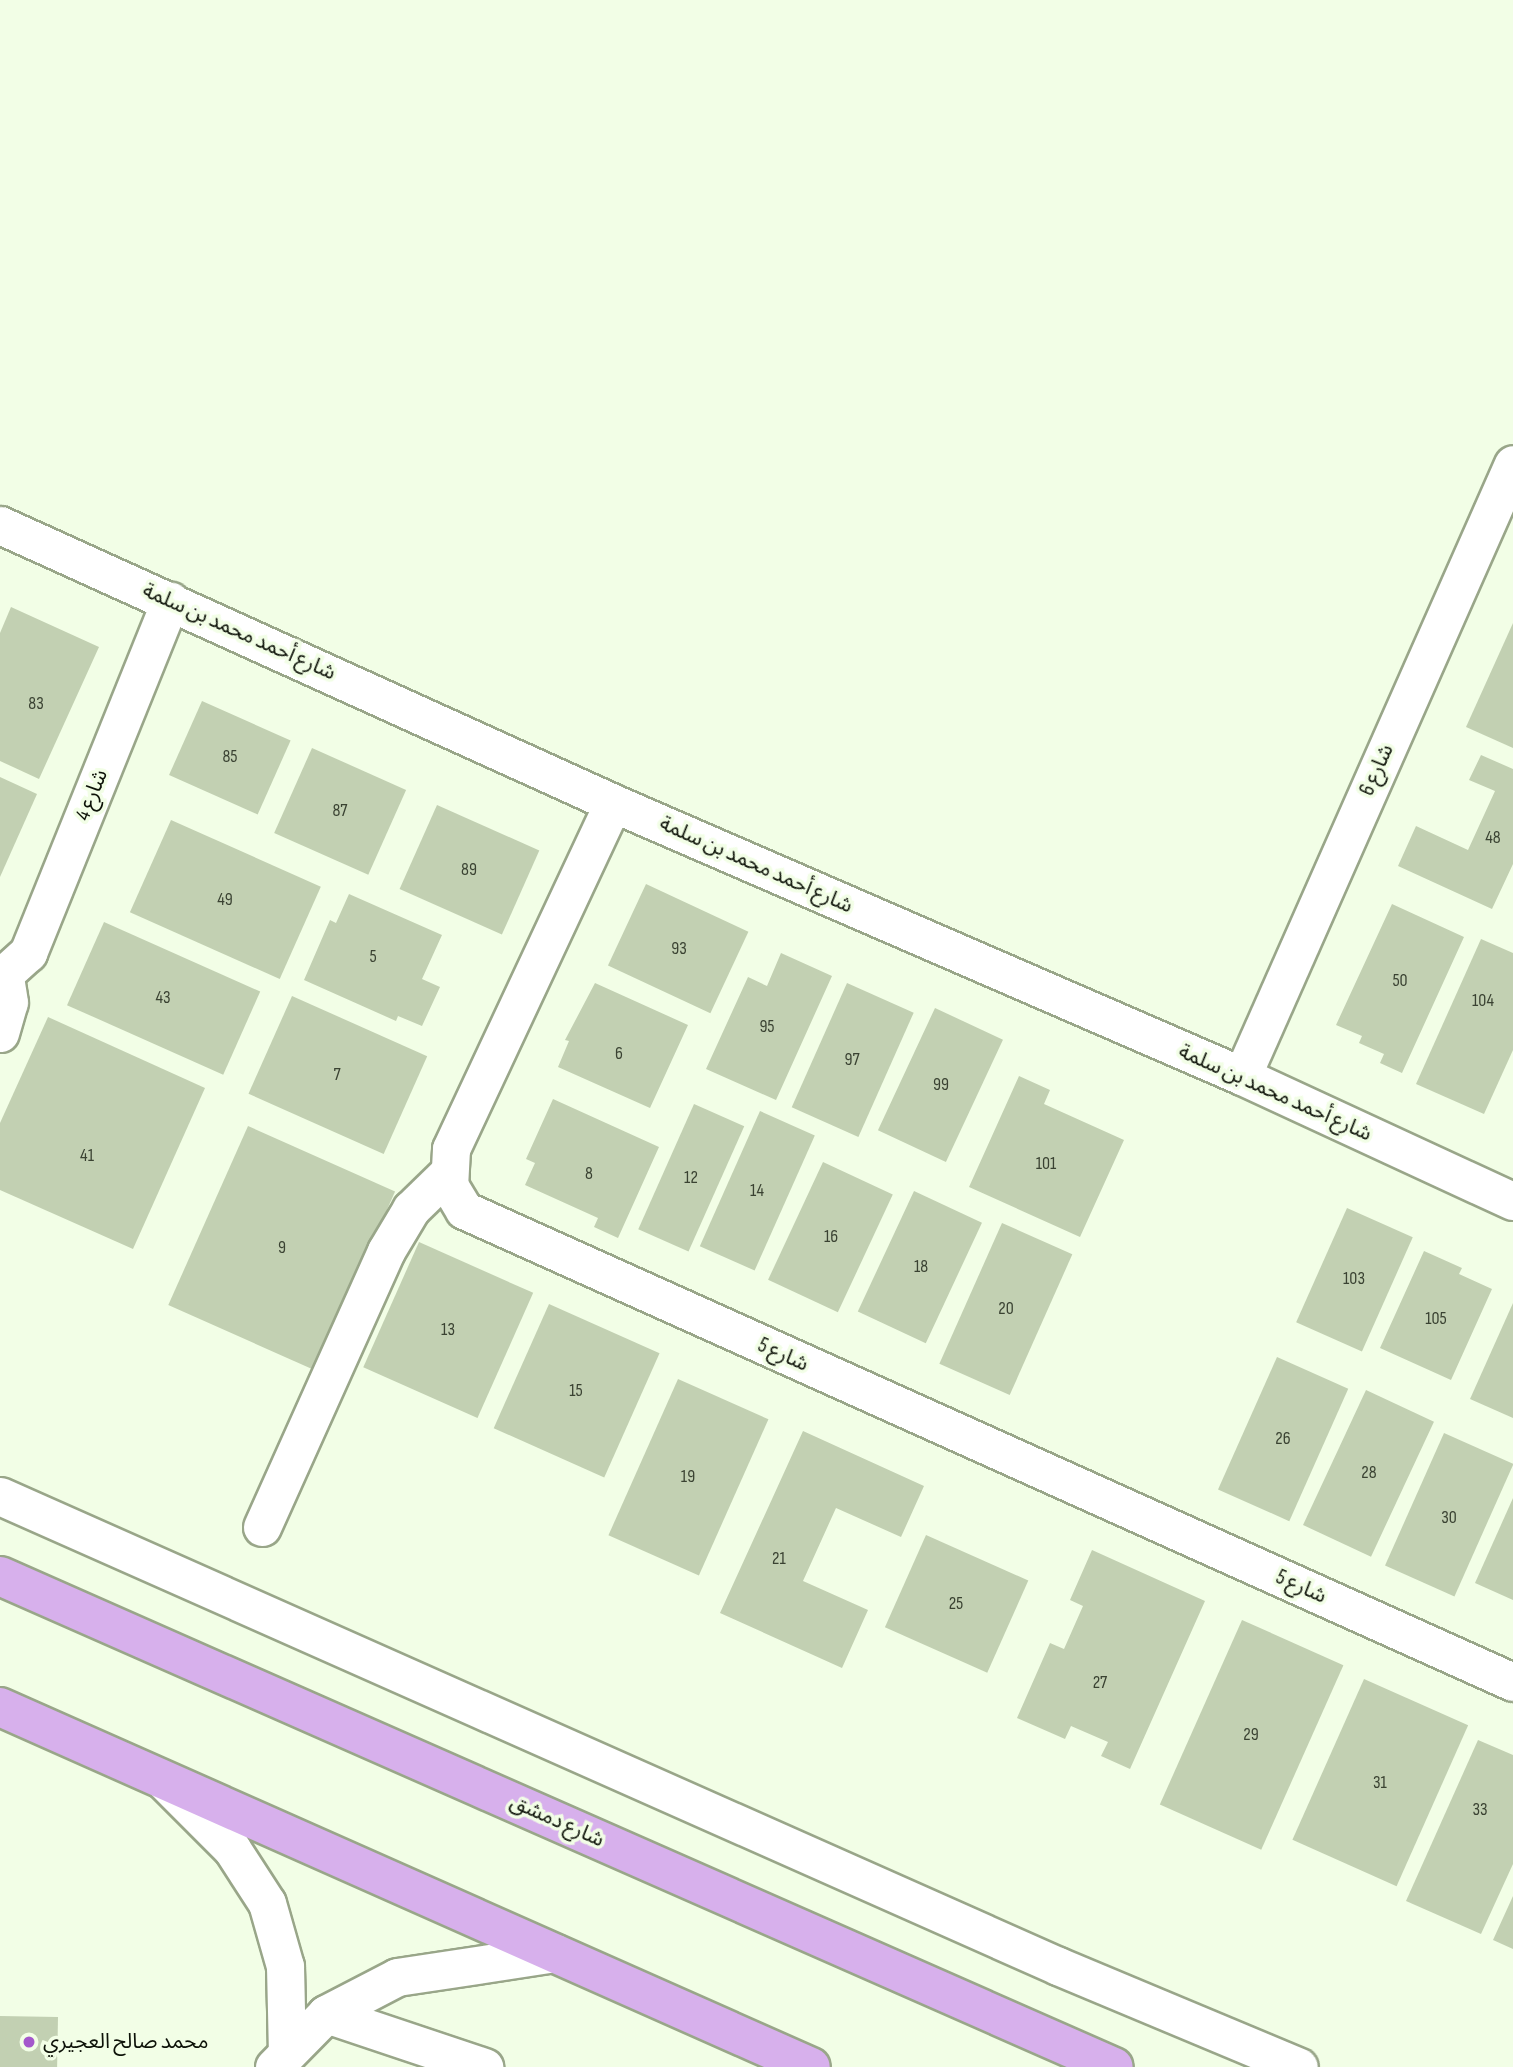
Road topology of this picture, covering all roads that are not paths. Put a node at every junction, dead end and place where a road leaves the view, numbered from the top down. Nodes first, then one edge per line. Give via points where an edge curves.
1 (1513, 464) edge
2 (0, 525) edge
3 (170, 601) junction
4 (613, 803) junction
5 (2, 977) edge
6 (0, 1033) edge
7 (1242, 1076) junction
8 (446, 1175) junction
9 (1513, 1201) edge
10 (0, 1496) edge
11 (262, 1527) dead end
12 (0, 1576) edge
13 (1513, 1682) edge
14 (0, 1706) edge
15 (164, 1781) junction
16 (555, 1953) junction
17 (326, 2014) junction
18 (280, 2059) edge
19 (484, 2067) edge
20 (811, 2067) edge
21 (1114, 2067) edge
22 (1299, 2067) edge

1 - 7 street, شارع 6
2 - 3 street, شارع أحمد محمد بن سلمة
3 - 4 street, شارع أحمد محمد بن سلمة
3 - 5 street, شارع 4 via 28,953
4 - 7 street, شارع أحمد محمد بن سلمة
4 - 8 street via 451,1149
5 - 6 street via 9,1002
7 - 9 street, شارع أحمد محمد بن سلمة
8 - 11 street via 411,1209 391,1240
8 - 13 street, شارع 5 via 457,1202 474,1217
10 - 22 street via 1058,1966
12 - 21 main road, شارع دمشق
14 - 15 main road
15 - 16 main road
15 - 18 street via 232,1849 267,1903 285,1966
16 - 17 street via 397,1976
16 - 20 main road
17 - 18 street
17 - 19 street

